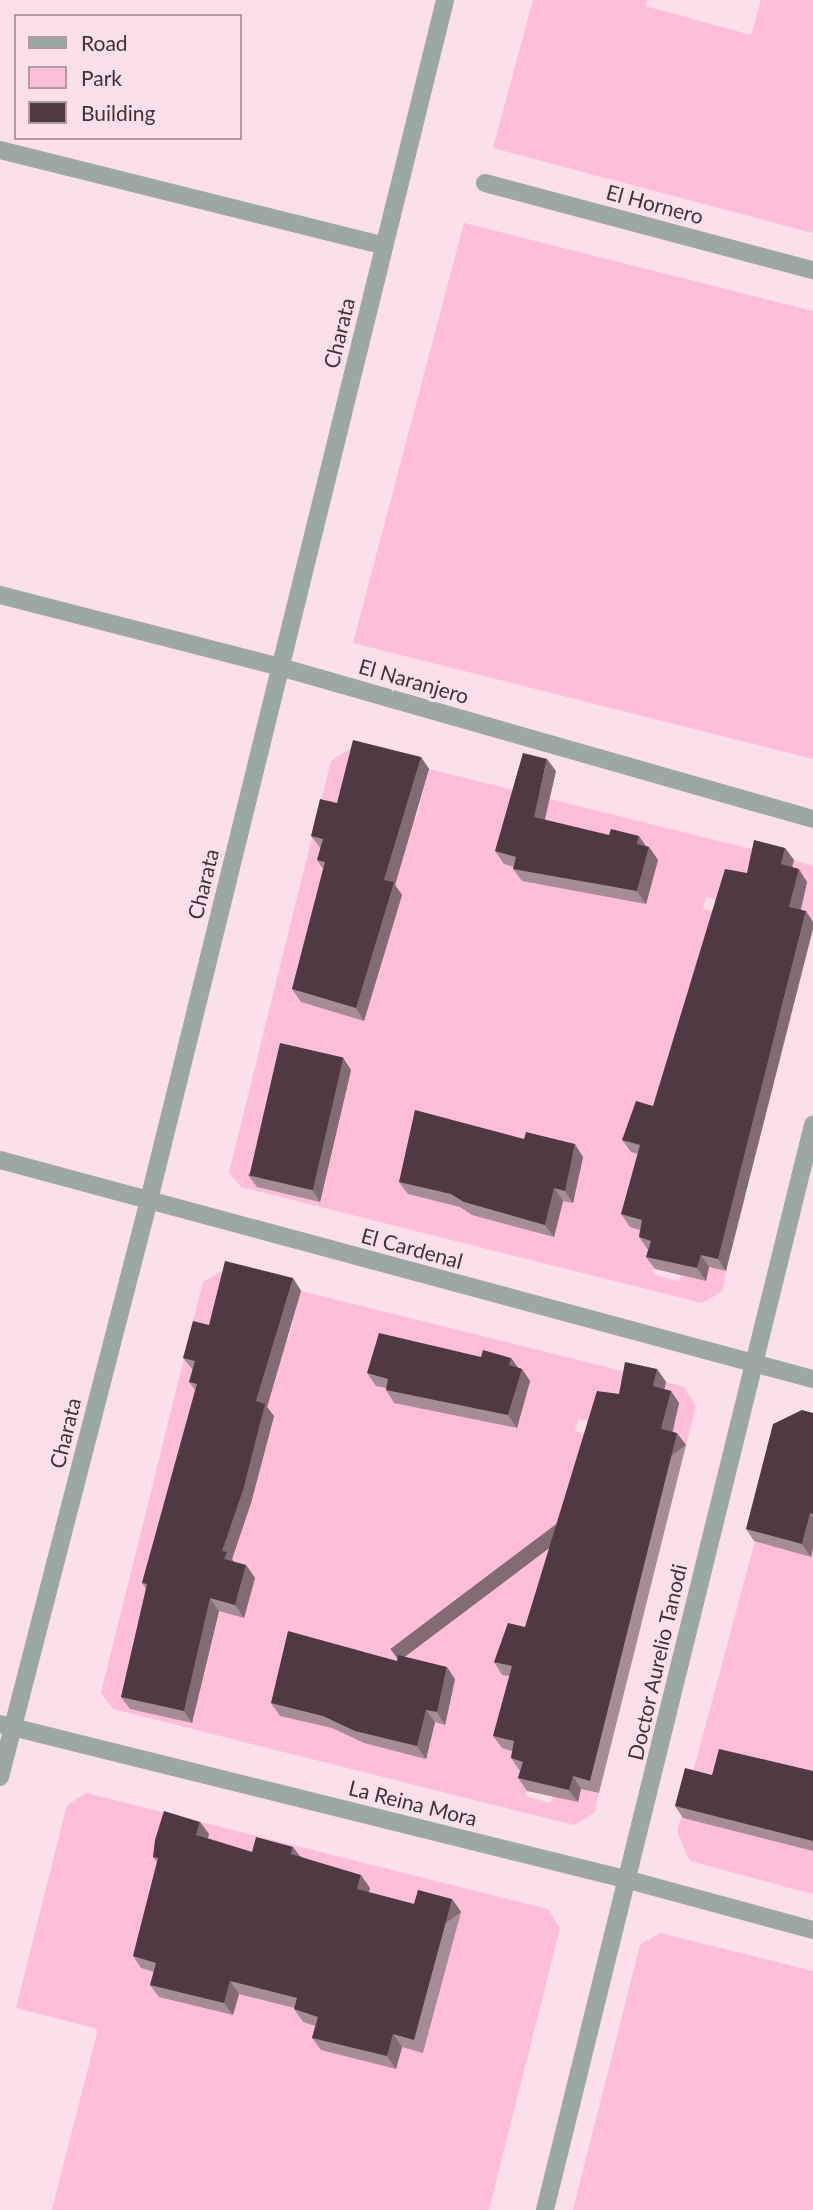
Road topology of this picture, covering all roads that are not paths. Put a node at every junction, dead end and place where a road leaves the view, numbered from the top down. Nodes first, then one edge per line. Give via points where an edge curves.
1 (445, 0) edge
2 (0, 150) edge
3 (485, 183) dead end
4 (384, 246) junction
5 (813, 270) edge
6 (0, 595) edge
7 (280, 667) junction
8 (813, 818) edge
9 (813, 1125) edge
10 (0, 1160) edge
11 (149, 1200) junction
12 (751, 1363) junction
13 (813, 1379) edge
14 (6, 1725) edge
15 (0, 1777) edge
16 (629, 1880) junction
17 (813, 1930) edge
18 (545, 2210) edge

1 - 4 street, Charata
2 - 4 street
3 - 5 street, El Hornero
4 - 7 street, Charata
6 - 7 street, El Naranjero
7 - 8 street, El Naranjero
7 - 11 street, Charata
9 - 12 street, Doctor Aurelio Tanodi
10 - 11 street, El Cardenal
11 - 12 street, El Cardenal
11 - 14 street, Charata
12 - 13 street, El Cardenal
12 - 16 street, Doctor Aurelio Tanodi
14 - 15 street, Charata
14 - 16 street, La Reina Mora
16 - 17 street, La Reina Mora
16 - 18 street, Doctor Aurelio Tanodi

